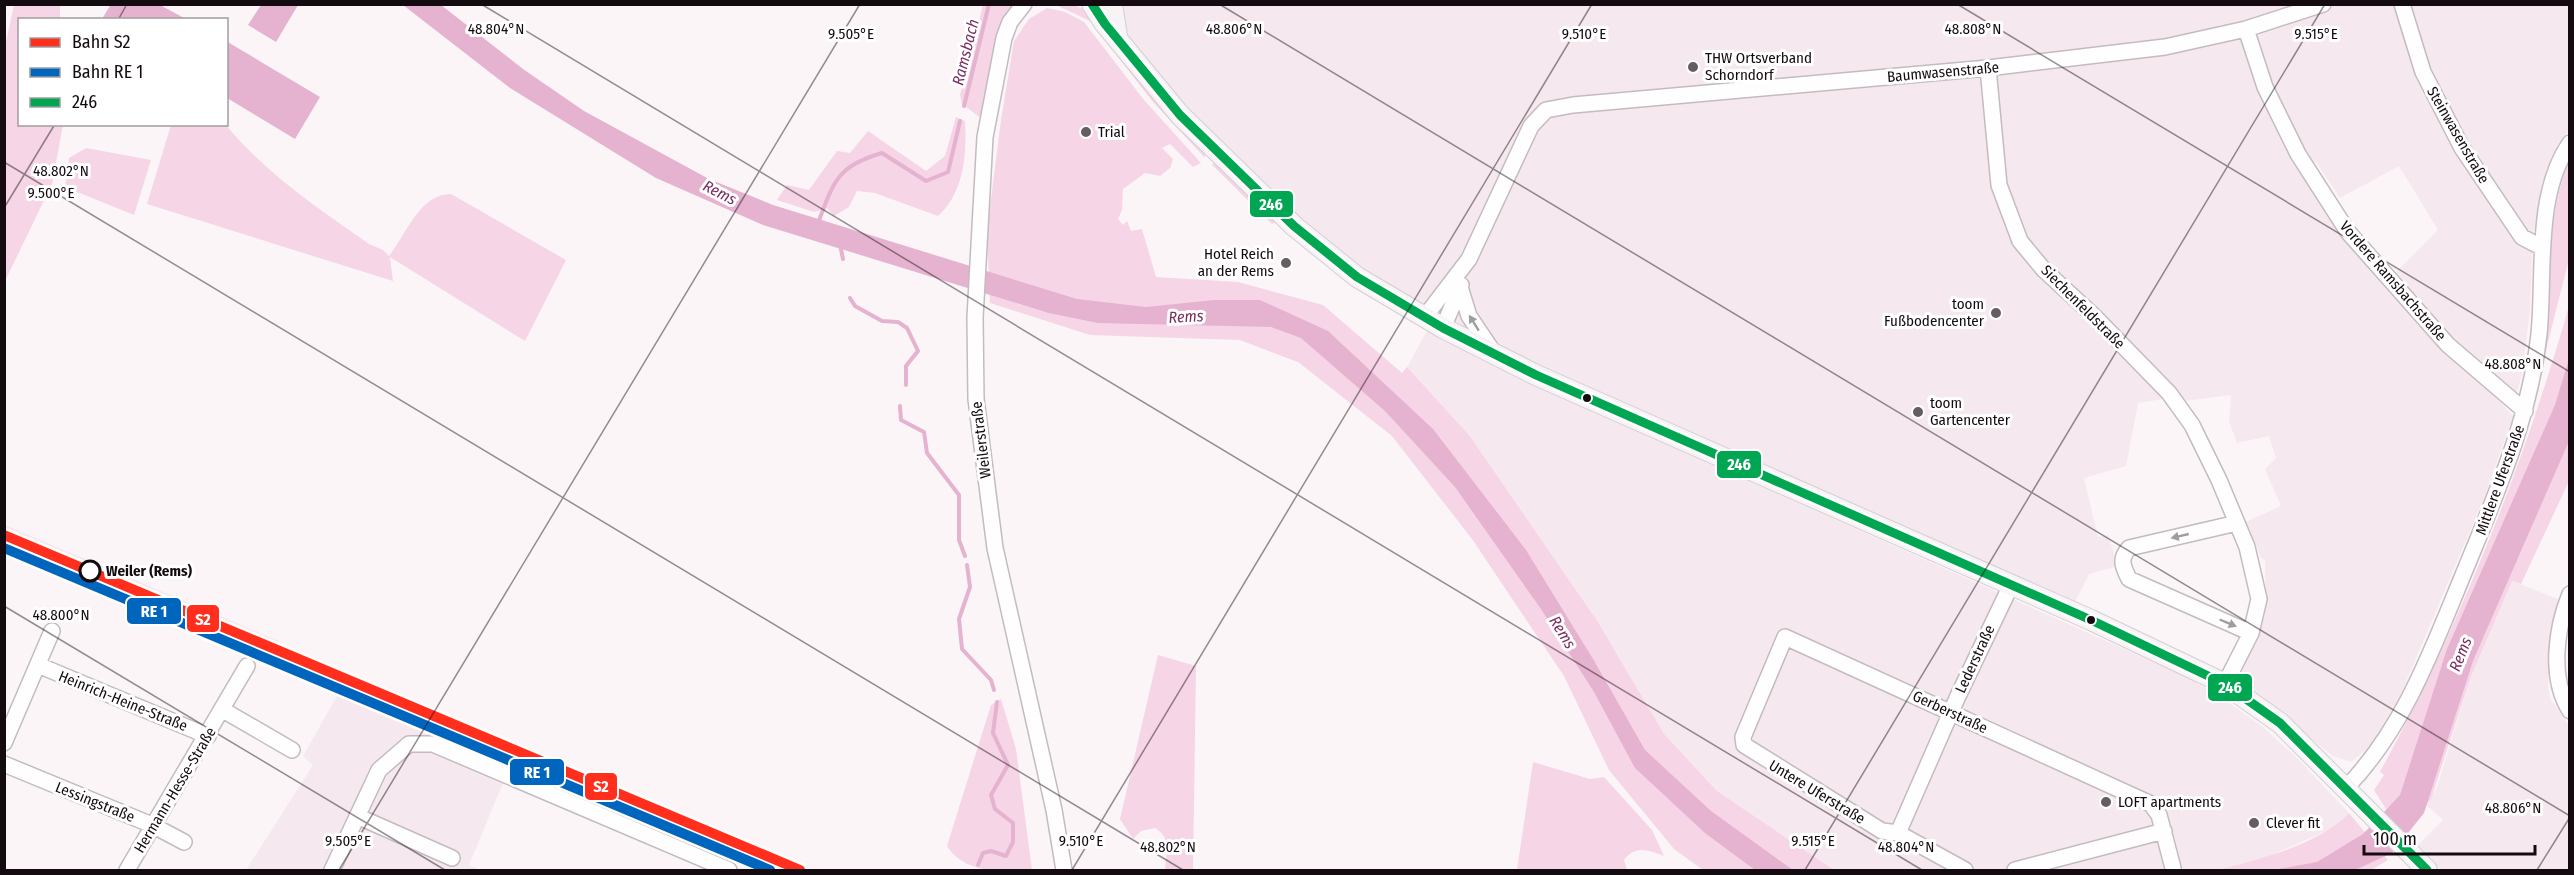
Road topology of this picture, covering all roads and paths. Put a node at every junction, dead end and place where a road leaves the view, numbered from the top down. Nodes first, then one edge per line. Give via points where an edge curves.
1 (1092, 4) edge
2 (1112, 4) edge
3 (2323, 4) edge
4 (2402, 4) edge
5 (1025, 6) edge
6 (2246, 29) junction
7 (1118, 38) junction
8 (1988, 68) junction
9 (2570, 143) edge
10 (2541, 248) junction
11 (1469, 259) junction
12 (1460, 286) junction
13 (1424, 318) junction
14 (1443, 328) junction
15 (1495, 355) junction
16 (2525, 411) junction
17 (2237, 523) junction
18 (2011, 585) junction
19 (2570, 594) edge
20 (52, 631) dead end
21 (2252, 633) junction
22 (38, 665) junction
23 (247, 666) dead end
24 (2225, 684) junction
25 (223, 710) junction
26 (2570, 711) edge
27 (1951, 712) junction
28 (208, 736) junction
29 (1743, 737) joint
30 (4, 743) edge
31 (292, 750) dead end
32 (4, 764) edge
33 (2346, 788) junction
34 (357, 816) junction
35 (152, 825) junction
36 (2164, 831) junction
37 (1898, 833) junction
38 (184, 842) dead end
39 (452, 858) dead end
40 (2173, 868) dead end
41 (127, 870) edge
42 (332, 870) edge
43 (729, 870) edge
44 (1064, 870) edge
45 (1965, 870) edge
46 (2015, 870) edge
47 (2427, 870) edge

1 - 7 main road
2 - 7 main road
3 - 6 street, Baumwasenstraße
4 - 10 street, Steinwasenstraße via 2423,72 2462,148 2522,237
5 - 44 street, Weilerstraße via 1010,22 1004,38 985,137 975,318 976,399 995,548
6 - 8 street, Baumwasenstraße via 2166,47
6 - 16 street, Vordere Ramsbachstraße via 2265,87 2298,154 2348,232 2448,345
7 - 13 main road via 1180,115 1294,225 1357,277
8 - 11 street, Baumwasenstraße via 1546,110 1531,126
8 - 17 street, Siechenfeldstraße via 1999,185 2020,240 2044,270 2169,393 2192,425
9 - 10 street, Mittlere Uferstraße via 2547,205
10 - 16 street, Mittlere Uferstraße via 2539,333
11 - 12 street, Baumwasenstraße
11 - 13 street, Baumwasenstraße
12 - 14 street, Baumwasenstraße
15 -> 12 street via 1469,316
13 - 14 main road
14 - 15 main road
15 - 18 main road
16 - 33 street, Mittlere Uferstraße via 2491,508 2421,672 2388,737
17 - 21 street, Siechenfeldstraße via 2259,599
17 -> 21 street via 2129,548 2122,566 2129,579 2142,586
18 - 24 main road
18 - 27 street, Lederstraße
19 - 26 street via 2559,641 2557,674 2561,697
20 - 22 street
21 - 24 street, Siechenfeldstraße
22 - 28 street, Heinrich-Heine-Straße
22 - 30 street
23 - 25 street, Hermann-Hesse-Straße
24 - 33 main road via 2280,723
25 - 28 street, Hermann-Hesse-Straße
25 - 31 street, Hermann-Hesse-Straße
27 - 29 street, Gerberstraße via 1785,637
27 - 36 street, Gerberstraße via 2136,795 2151,804
27 - 37 street, Lederstraße
28 - 35 street, Hermann-Hesse-Straße
29 - 37 street, Untere Uferstraße via 1750,752 1882,831
32 - 35 street, Lessingstraße
33 - 47 main road
34 - 39 street
34 - 42 street
34 - 43 street via 379,770 409,744 433,744
35 - 38 street, Lessingstraße
35 - 41 street, Hermann-Hesse-Straße
36 - 40 street, Gerberstraße
36 - 46 street
37 - 45 street, Untere Uferstraße

